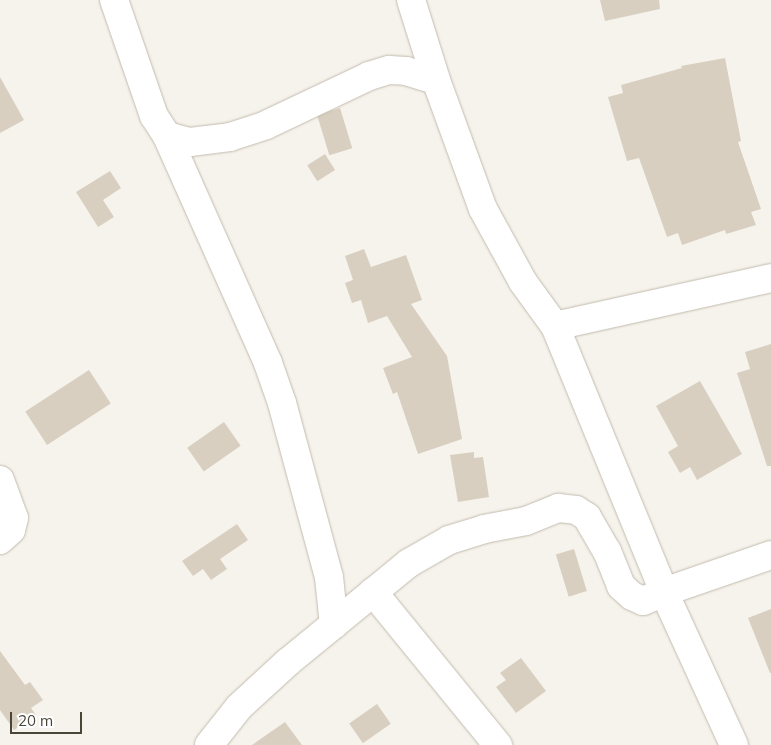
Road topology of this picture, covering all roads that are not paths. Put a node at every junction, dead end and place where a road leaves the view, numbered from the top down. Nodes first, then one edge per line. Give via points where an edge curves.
1 (114, 0) edge
2 (411, 0) edge
3 (436, 80) junction
4 (166, 136) junction
5 (771, 278) edge
6 (555, 326) junction
7 (0, 480) edge
8 (0, 540) edge
9 (771, 555) edge
10 (373, 592) junction
11 (664, 592) junction
12 (334, 625) junction
13 (209, 745) edge
14 (498, 745) edge
15 (734, 745) edge

1 - 4 street via 154,116
2 - 3 street
3 - 4 street via 406,70 389,70 369,76 266,125 230,137 190,142
3 - 6 street via 483,209 523,282
4 - 12 street via 268,363 282,403 329,577
5 - 6 street
6 - 11 street
7 - 8 street via 14,518 12,530
9 - 11 street
10 - 11 street via 409,563 449,540 526,521 558,508 576,510 587,517 607,551 621,586 632,596 643,601
10 - 12 street
10 - 14 street
11 - 15 street
12 - 13 street via 239,707

